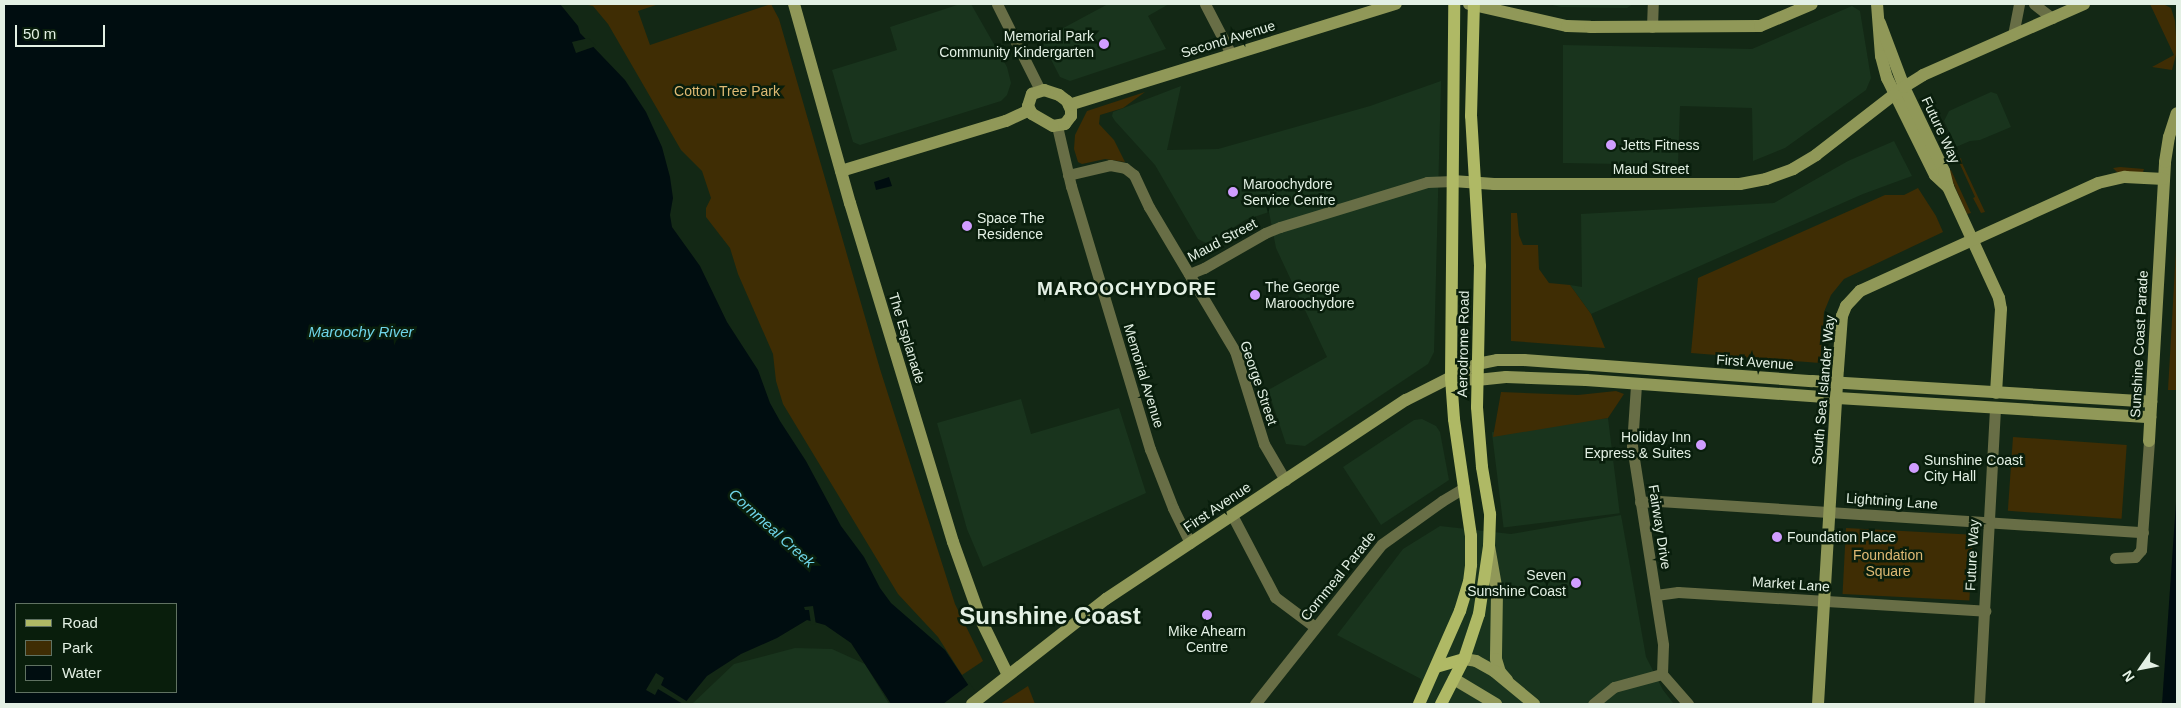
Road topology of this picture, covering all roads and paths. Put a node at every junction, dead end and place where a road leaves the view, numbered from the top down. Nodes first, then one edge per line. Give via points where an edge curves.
1 (794, 4) edge
2 (997, 4) edge
3 (1205, 4) edge
4 (1396, 4) edge
5 (1454, 4) edge
6 (1653, 4) edge
7 (1812, 4) edge
8 (1877, 4) edge
9 (2020, 4) edge
10 (2034, 4) edge
11 (2084, 4) edge
12 (1472, 5) edge
13 (2052, 18) junction
14 (1652, 27) junction
15 (2013, 35) junction
16 (1231, 54) junction
17 (1040, 90) junction
18 (1899, 91) junction
19 (1070, 106) junction
20 (1030, 110) junction
21 (2177, 113) edge
22 (1057, 126) junction
23 (841, 171) junction
24 (1068, 175) junction
25 (2164, 179) junction
26 (1453, 181) junction
27 (1475, 183) junction
28 (1973, 240) junction
29 (1189, 274) junction
30 (1477, 364) junction
31 (1451, 378) junction
32 (1477, 380) junction
33 (1837, 383) junction
34 (1636, 384) junction
35 (1996, 393) junction
36 (1836, 398) junction
37 (2151, 402) junction
38 (1995, 407) junction
39 (2150, 417) junction
40 (2149, 442) joint
41 (1286, 480) junction
42 (1464, 488) junction
43 (1640, 502) junction
44 (1829, 512) junction
45 (1232, 515) junction
46 (1989, 522) junction
47 (2143, 532) junction
48 (1190, 543) junction
49 (1489, 546) junction
50 (2115, 558) dead end
51 (1656, 596) junction
52 (1824, 601) junction
53 (1985, 611) junction
54 (1315, 627) junction
55 (1464, 659) junction
56 (1436, 668) junction
57 (1662, 674) junction
58 (1008, 675) junction
59 (1454, 679) junction
60 (1507, 680) junction
61 (976, 701) edge
62 (1255, 704) edge
63 (1419, 704) edge
64 (1441, 704) edge
65 (1496, 704) edge
66 (1534, 704) edge
67 (1593, 704) edge
68 (1688, 704) edge
69 (1818, 704) edge
70 (1979, 704) edge

1 - 23 street, The Esplanade
2 - 17 street
3 - 16 street
4 - 16 street, Second Avenue
5 - 26 main road, Aerodrome Road
6 - 14 street
7 - 14 street via 1760,26
8 - 18 street, Future Way via 1883,64
9 - 15 street
10 - 13 street
11 - 13 street, Maud Street
12 - 14 street via 1567,26
12 - 27 main road, Aerodrome Road via 1471,116
13 - 15 street, Maud Street
15 - 18 street, Maud Street via 1923,75
16 - 19 street, Second Avenue
17 - 19 street via 1059,95
17 - 20 street via 1032,94
18 - 27 street, Maud Street via 1816,155 1793,169 1766,179 1740,184
18 - 28 street, Future Way via 1935,175 1948,187
19 - 22 street via 1068,121
20 - 22 street via 1040,121
20 - 23 street via 1006,121
21 - 25 street, Sunshine Coast Parade via 2168,144
22 - 24 street, Memorial Avenue
23 - 58 street, The Esplanade via 953,542 981,620
24 - 29 street, George Street via 1110,165 1130,170
24 - 48 street, Memorial Avenue via 1156,466
25 - 28 street, South Sea Islander Way via 2111,179
25 - 37 street, Sunshine Coast Parade
26 - 27 street, Maud Street
26 - 29 street, Maud Street via 1427,182 1265,233
26 - 31 main road, Aerodrome Road
27 - 30 main road, Aerodrome Road via 1480,266
28 - 33 street, South Sea Islander Way via 1860,290 1852,298 1842,316
28 - 35 street, Future Way via 1999,298 2001,310
29 - 41 street, George Street via 1235,351 1264,444
30 - 31 street, First Avenue
30 - 32 main road, Aerodrome Road
30 - 33 street, First Avenue via 1524,360
31 - 32 street, First Avenue
31 - 41 street, First Avenue via 1414,395
31 - 42 main road, Aerodrome Road
32 - 34 street, First Avenue via 1506,377
32 - 49 main road, Aerodrome Road via 1476,407 1490,514
33 - 35 street, First Avenue
33 - 36 street, South Sea Islander Way
34 - 36 street, First Avenue
34 - 43 street, Fairway Drive via 1632,446
35 - 37 street, First Avenue
36 - 38 street, First Avenue
36 - 44 street, South Sea Islander Way
37 - 39 street, Sunshine Coast Parade
38 - 39 street, First Avenue
38 - 46 street, Future Way
39 - 40 street, Sunshine Coast Parade
40 - 47 street, Sunshine Coast Parade
41 - 45 street, First Avenue
42 - 54 street, Cornmeal Parade via 1388,538
42 - 56 main road, Aerodrome Road via 1471,536 1470,582
43 - 44 street, Lightning Lane
43 - 51 street, Fairway Drive
44 - 46 street, Lightning Lane
44 - 52 street, South Sea Islander Way
45 - 48 street, First Avenue
45 - 54 street via 1274,597
46 - 47 street, Lightning Lane
46 - 53 street, Future Way
47 - 50 street, Sunshine Coast Parade via 2141,550 2135,557
48 - 58 street, First Avenue via 1106,598
49 - 55 main road, Aerodrome Road via 1482,603
49 - 60 street via 1496,592 1496,659
51 - 52 street, Market Lane via 1678,592
51 - 57 street, Fairway Drive via 1663,645
52 - 53 street, Market Lane
52 - 69 street, South Sea Islander Way
53 - 70 street, Future Way
54 - 62 street, Cornmeal Parade
55 - 56 main road
55 - 59 main road, Aerodrome Road
55 - 60 street via 1483,664
56 - 59 main road
56 - 63 main road, Aerodrome Road
57 - 67 street via 1614,687
57 - 68 street
58 - 61 street, First Avenue
59 - 64 main road, Aerodrome Road
59 - 65 street
60 - 66 street

